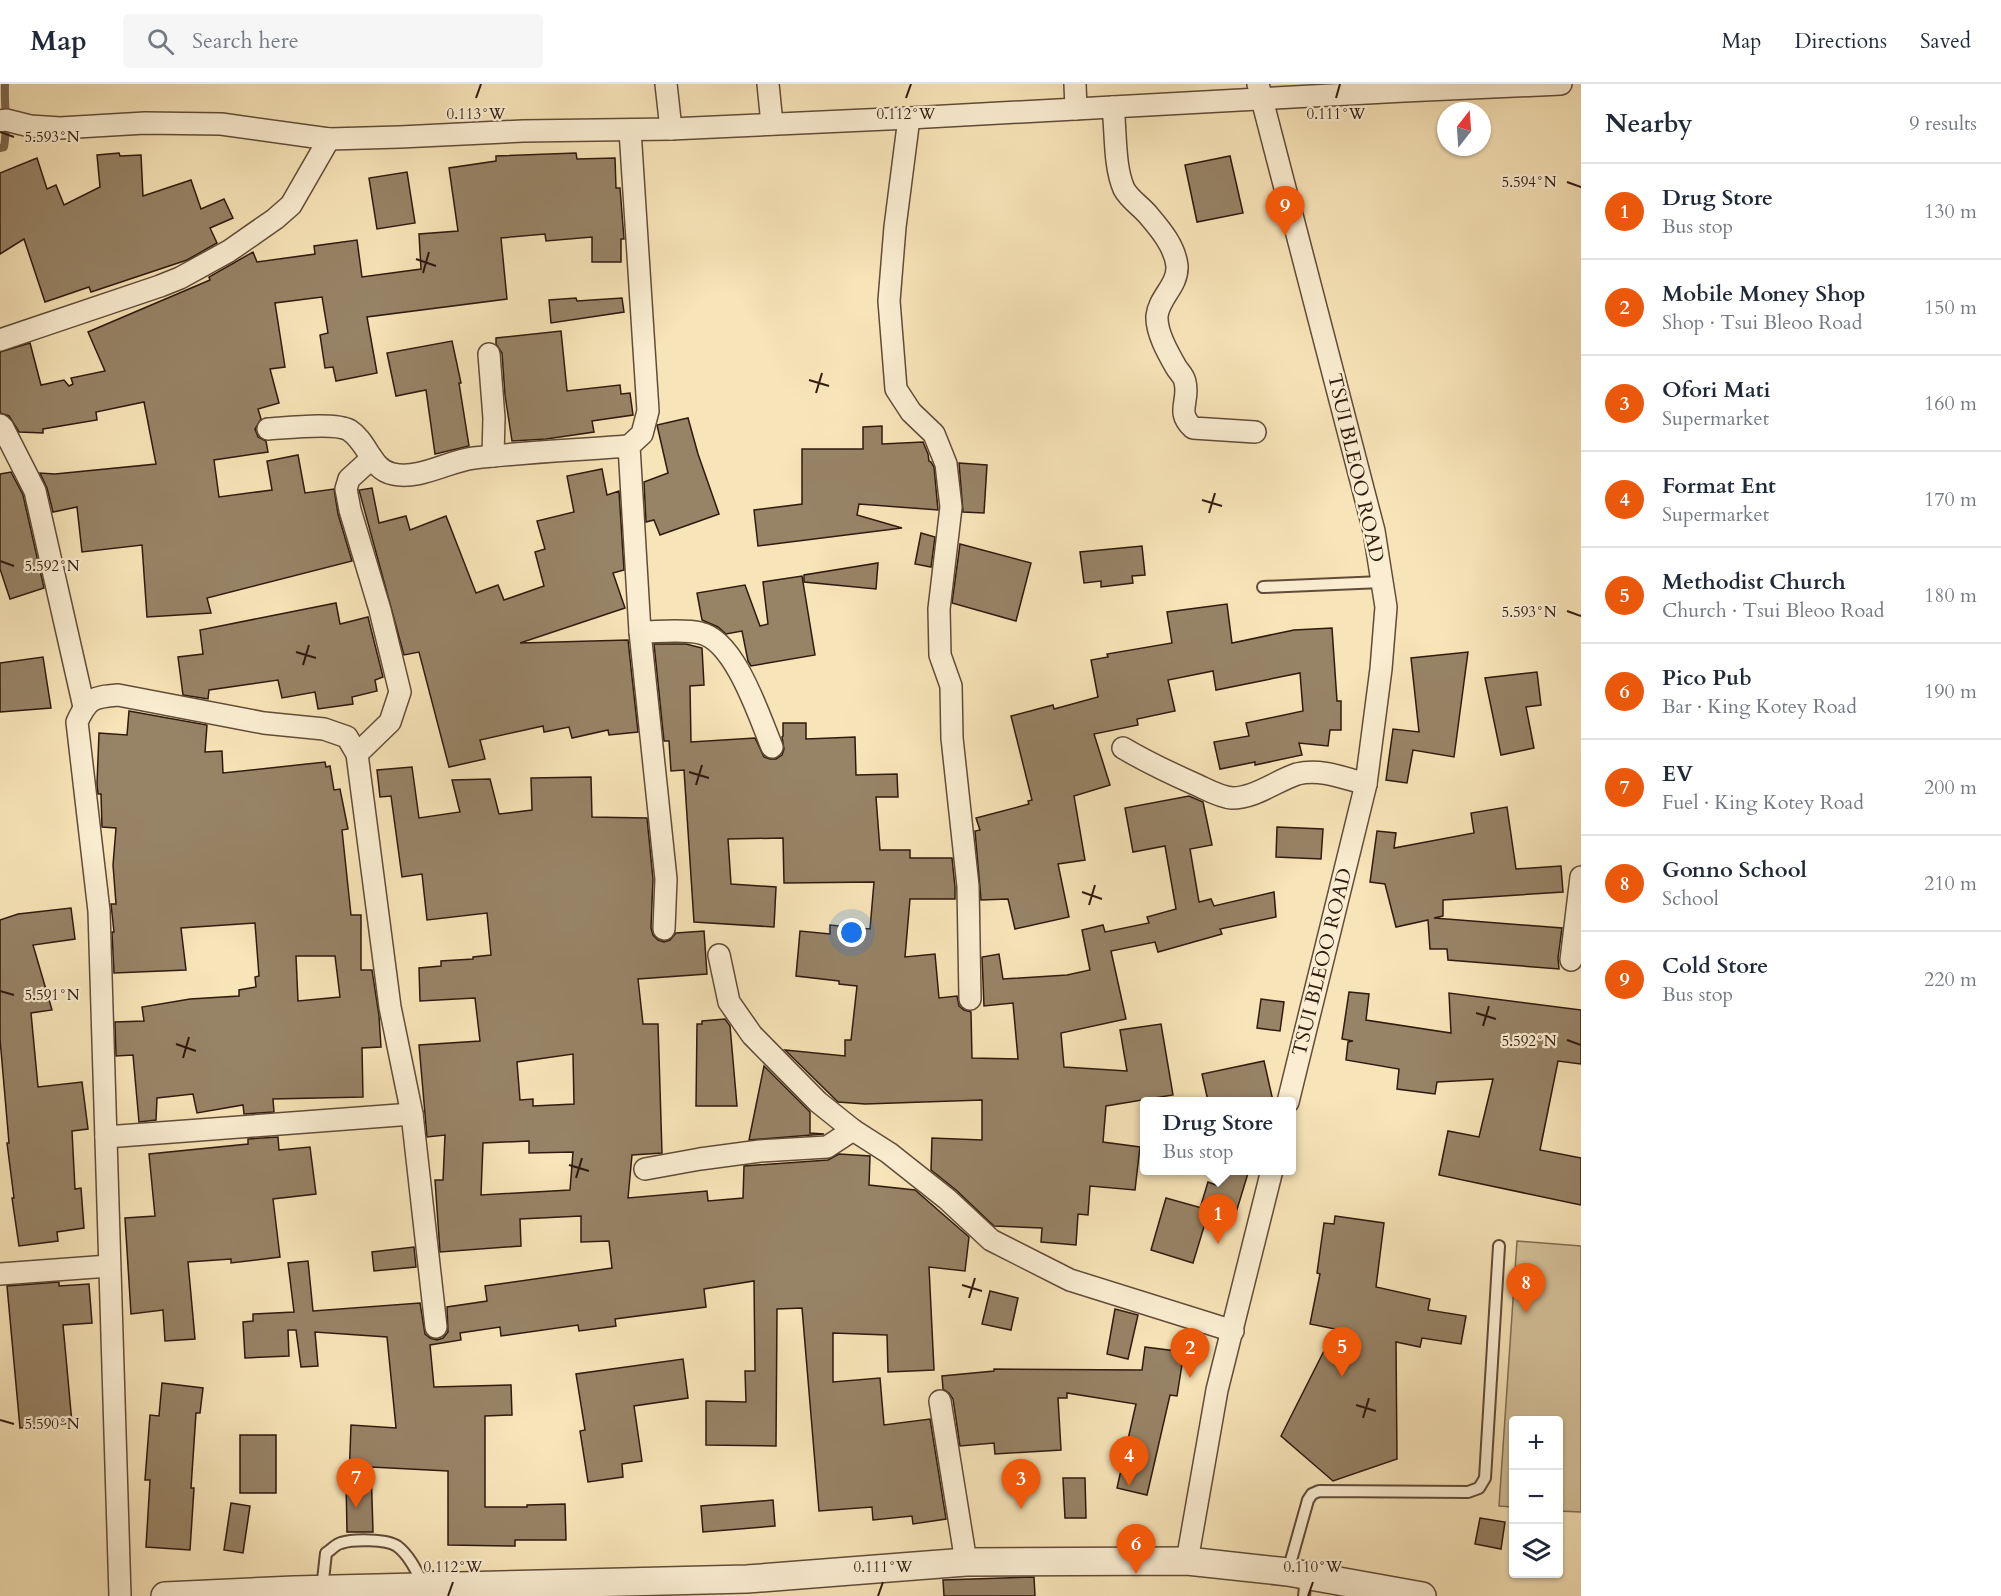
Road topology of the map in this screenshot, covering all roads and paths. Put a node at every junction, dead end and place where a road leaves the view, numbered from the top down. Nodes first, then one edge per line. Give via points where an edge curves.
1 (666, 84) edge
2 (768, 84) edge
3 (1075, 84) edge
4 (1561, 84) edge
5 (1260, 92) edge
6 (1113, 107) junction
7 (1076, 109) junction
8 (909, 118) junction
9 (0, 121) edge
10 (772, 124) junction
11 (671, 129) junction
12 (630, 130) junction
13 (329, 139) junction
14 (0, 340) edge
15 (489, 354) dead end
16 (0, 425) edge
17 (268, 429) dead end
18 (1256, 432) dead end
19 (629, 446) junction
20 (493, 456) junction
21 (372, 458) junction
22 (1382, 582) junction
23 (1263, 586) dead end
24 (640, 632) junction
25 (84, 707) junction
26 (772, 747) dead end
27 (1123, 748) dead end
28 (357, 754) junction
29 (1366, 784) junction
30 (1581, 877) edge
31 (664, 928) dead end
32 (719, 955) dead end
33 (1570, 960) dead end
34 (970, 999) dead end
35 (1289, 1097) edge
36 (411, 1114) junction
37 (853, 1130) junction
38 (106, 1137) junction
39 (645, 1169) dead end
40 (1271, 1175) edge
41 (1499, 1246) dead end
42 (109, 1266) junction
43 (0, 1274) edge
44 (436, 1327) dead end
45 (1233, 1331) junction
46 (940, 1401) dead end
47 (1187, 1561) junction
48 (966, 1562) junction
49 (1300, 1581) edge
50 (424, 1587) junction
51 (749, 1588) edge
52 (322, 1590) junction
53 (295, 1593) edge
54 (120, 1596) edge
55 (165, 1596) edge
56 (1422, 1596) edge

1 - 11 street
2 - 10 street
3 - 7 street
4 - 5 street
5 - 6 street
5 - 22 street, TSUI BLEOO ROAD via 1374,531
6 - 7 street
6 - 18 street via 1125,189 1173,248 1177,268 1173,285 1157,313 1157,326 1185,379 1185,421 1193,428
7 - 8 street
8 - 10 street
8 - 34 street via 889,301 896,389 911,412 934,434 946,464 951,507 939,609 940,656 951,687 952,738 968,886
9 - 13 street via 60,128 135,123 221,124
10 - 11 street
11 - 12 street
12 - 13 street
12 - 19 street via 648,411 642,434
13 - 14 street via 291,205 229,251 160,286
15 - 20 street
16 - 25 street via 34,491
17 - 21 street via 330,426 349,430
19 - 20 street
19 - 24 street
20 - 21 street via 394,475 379,468
21 - 28 street via 349,479 346,489 400,692 390,722
22 - 23 lane
22 - 29 street, TSUI BLEOO ROAD via 1386,607 1382,659
24 - 26 street via 701,633 716,640 738,666
24 - 31 street via 666,879
25 - 28 street via 95,697 118,695 264,723 324,729 347,737
25 - 38 street via 77,722 99,911
27 - 29 street via 1148,763 1231,798 1310,772
28 - 36 street via 390,1006
29 - 35 street, TSUI BLEOO ROAD
30 - 33 street
32 - 37 street via 729,1002 752,1035 818,1102
36 - 38 street
36 - 44 street
37 - 39 street via 827,1147 760,1151
37 - 45 street via 947,1199 991,1240 1070,1280
38 - 42 street
40 - 45 street
41 - 49 lane via 1485,1478 1479,1488 1468,1492 1312,1494 1308,1500
42 - 43 street
42 - 54 street
45 - 47 street via 1217,1390
46 - 48 street
47 - 48 street
47 - 49 street
48 - 51 street
49 - 56 street
50 - 51 street
50 - 52 street
50 - 52 lane via 409,1559 395,1544 358,1541 339,1543 326,1553
52 - 53 street
53 - 55 street

